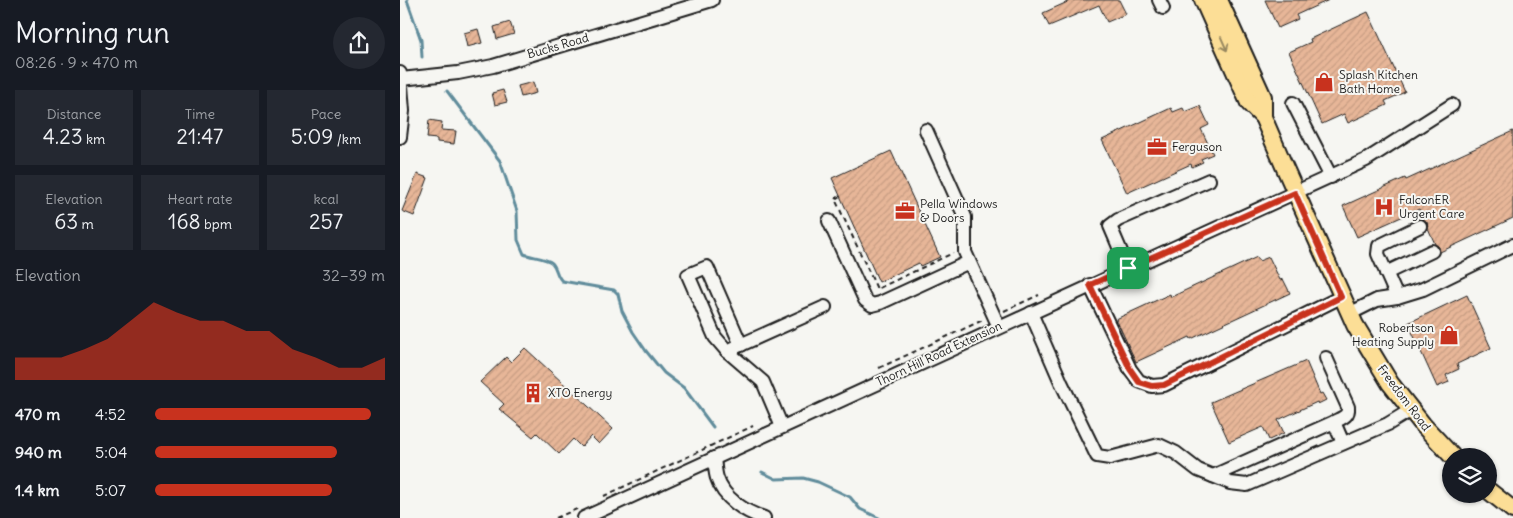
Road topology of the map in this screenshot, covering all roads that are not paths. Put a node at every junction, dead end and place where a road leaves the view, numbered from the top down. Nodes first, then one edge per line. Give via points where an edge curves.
1 (712, 0) edge
2 (1203, 0) edge
3 (1218, 0) edge
4 (400, 73) edge
5 (400, 79) edge
6 (1293, 103) dead end
7 (1452, 105) dead end
8 (1264, 116) junction
9 (926, 130) dead end
10 (400, 137) edge
11 (1331, 177) junction
12 (1209, 180) dead end
13 (1295, 193) junction
14 (829, 221) dead end
15 (1420, 226) dead end
16 (1513, 245) edge
17 (1432, 251) dead end
18 (965, 264) junction
19 (1128, 268) junction
20 (1386, 273) junction
21 (1090, 285) junction
22 (1341, 297) junction
23 (1397, 297) junction
24 (825, 307) dead end
25 (1031, 312) junction
26 (1349, 314) junction
27 (996, 321) junction
28 (741, 345) junction
29 (727, 351) junction
30 (1326, 358) dead end
31 (1411, 410) junction
32 (1334, 422) junction
33 (782, 427) junction
34 (1343, 443) junction
35 (1445, 448) edge
36 (714, 458) junction
37 (1212, 476) junction
38 (1497, 497) edge
39 (1513, 510) edge
40 (584, 512) edge
41 (764, 518) edge

1 - 5 street, Bucks Road via 493,66
2 -> 8 main road, Freedom Road via 1249,103
3 - 8 main road, Freedom Road via 1263,98
4 - 5 street
5 - 10 street via 403,110
6 - 11 street
7 - 11 street, Thorn Hill Road Extension via 1366,160
8 - 13 main road, Freedom Road
9 - 18 street via 965,217
11 - 13 street, Thorn Hill Road Extension
12 - 19 street via 1110,226
13 - 19 street, Thorn Hill Road Extension
13 - 22 main road, Freedom Road
14 - 18 street via 865,300 872,305
15 - 20 street via 1379,246 1378,254
16 - 23 street via 1423,289
17 - 20 street
18 - 27 street
19 - 21 street, Thorn Hill Road Extension
20 - 23 street
21 - 22 street via 1130,369 1139,382 1152,386 1164,385
21 - 25 street, Thorn Hill Road Extension
22 - 26 main road, Freedom Road
23 - 26 street via 1377,300
24 - 28 street
25 - 27 street, Thorn Hill Road Extension
25 - 37 street via 1097,456 1110,458 1159,445
26 - 31 main road, Freedom Road
27 - 33 street, Thorn Hill Road Extension
28 - 29 street
28 - 29 street via 707,267 688,275 715,337
29 - 33 street via 763,382
30 - 32 street via 1348,407 1346,416
31 - 34 street via 1388,424
31 - 35 main road, Freedom Road
32 - 34 street
32 - 37 street
33 - 36 street, Thorn Hill Road Extension
34 - 37 street via 1247,484 1230,483
36 - 40 street, Thorn Hill Road Extension
36 - 41 street via 717,479 730,500
38 - 39 main road

